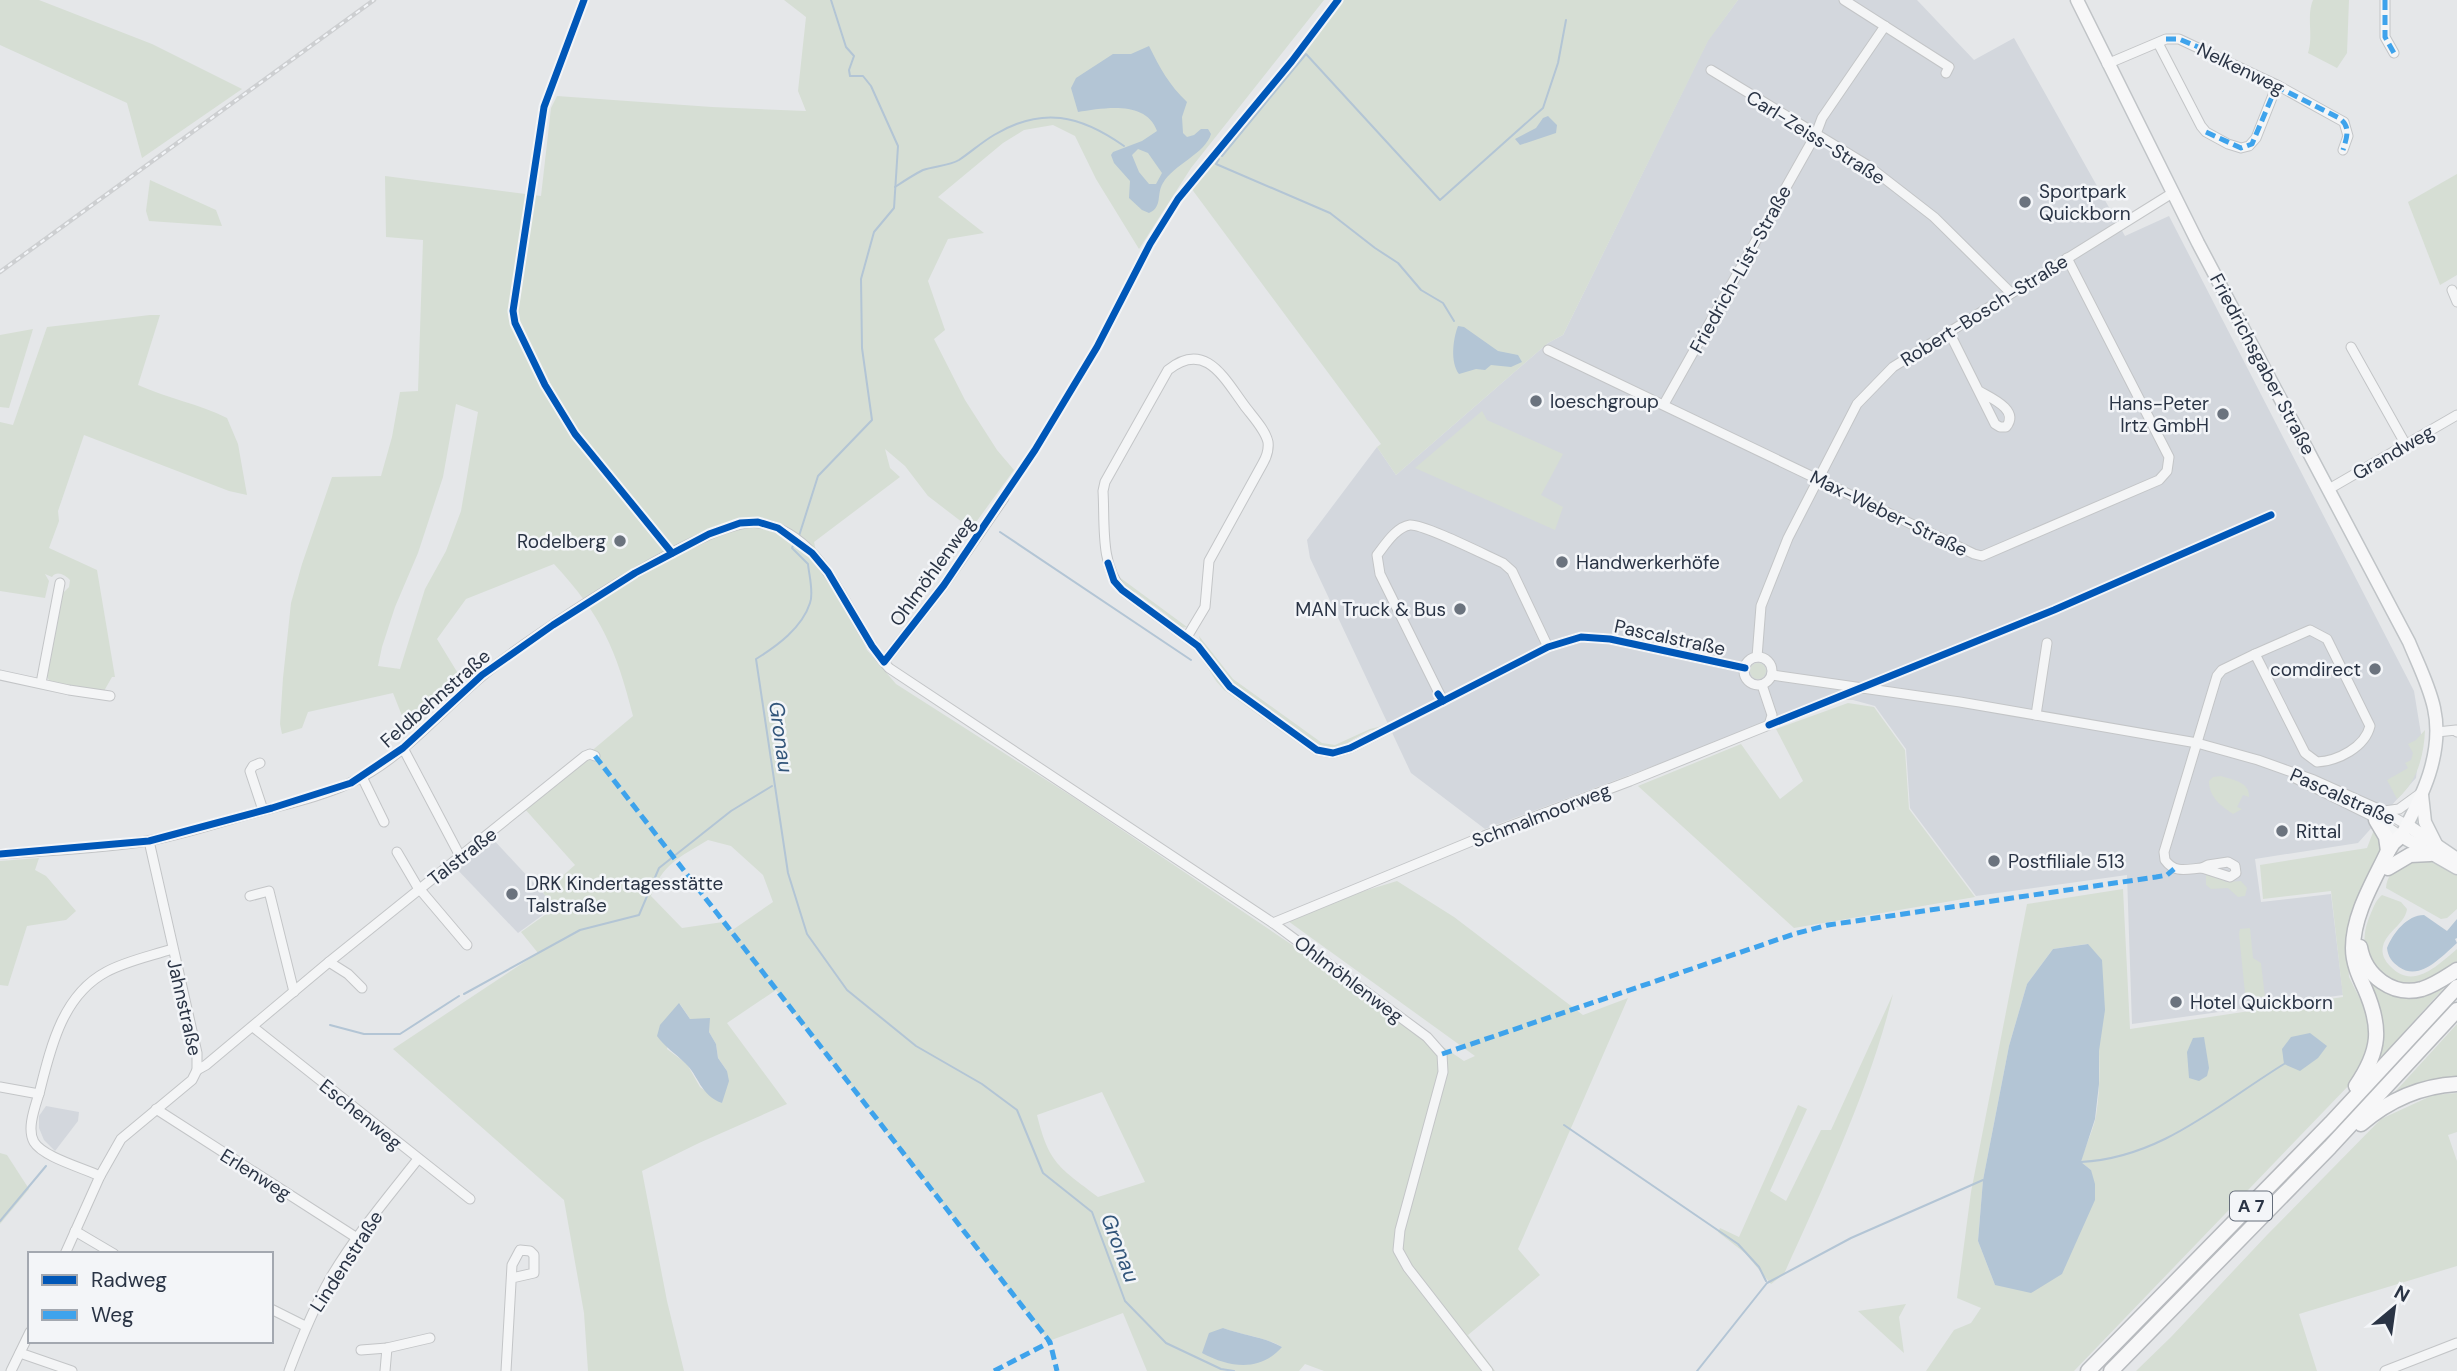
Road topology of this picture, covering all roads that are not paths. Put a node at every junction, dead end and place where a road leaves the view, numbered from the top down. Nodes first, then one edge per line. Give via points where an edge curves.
1 (1844, 0) edge
2 (2077, 0) edge
3 (2385, 0) edge
4 (1885, 26) junction
5 (2158, 43) junction
6 (2394, 53) dead end
7 (2107, 64) junction
8 (1711, 70) dead end
9 (1947, 74) dead end
10 (2277, 85) junction
11 (1816, 134) junction
12 (2343, 150) dead end
13 (2174, 192) junction
14 (2067, 258) junction
15 (2452, 290) dead end
16 (2011, 293) junction
17 (2457, 302) edge
18 (1949, 331) junction
19 (2350, 347) dead end
20 (1548, 350) dead end
21 (1979, 391) dead end
22 (1664, 404) junction
23 (2457, 415) edge
24 (2406, 445) junction
25 (1818, 480) junction
26 (2329, 489) junction
27 (1004, 498) dead end
28 (60, 583) dead end
29 (1186, 637) junction
30 (2047, 643) dead end
31 (1548, 647) junction
32 (2255, 654) junction
33 (1758, 657) junction
34 (884, 662) junction
35 (1745, 668) junction
36 (1772, 675) junction
37 (0, 676) edge
38 (41, 683) junction
39 (1762, 685) junction
40 (110, 696) dead end
41 (1441, 697) junction
42 (2036, 715) junction
43 (2437, 732) junction
44 (2457, 732) edge
45 (2197, 743) junction
46 (403, 748) junction
47 (595, 756) dead end
48 (260, 763) dead end
49 (362, 776) junction
50 (2421, 793) junction
51 (263, 810) junction
52 (2379, 815) junction
53 (384, 822) dead end
54 (2404, 830) junction
55 (149, 841) junction
56 (2433, 849) junction
57 (2388, 851) junction
58 (397, 852) dead end
59 (0, 854) edge
60 (460, 856) junction
61 (2457, 859) edge
62 (2202, 868) dead end
63 (2388, 868) junction
64 (2457, 869) edge
65 (420, 890) junction
66 (250, 896) dead end
67 (1273, 923) junction
68 (467, 944) dead end
69 (172, 949) junction
70 (329, 962) junction
71 (2457, 970) edge
72 (2457, 987) edge
73 (362, 988) dead end
74 (294, 992) junction
75 (2457, 1010) edge
76 (253, 1027) junction
77 (197, 1070) junction
78 (2457, 1084) edge
79 (0, 1087) edge
80 (39, 1094) junction
81 (156, 1109) junction
82 (2331, 1123) junction
83 (2330, 1147) junction
84 (418, 1159) junction
85 (100, 1176) junction
86 (470, 1199) dead end
87 (75, 1231) junction
88 (357, 1238) junction
89 (66, 1252) edge
90 (111, 1252) edge
91 (512, 1278) dead end
92 (273, 1310) edge
93 (305, 1326) junction
94 (28, 1336) edge
95 (430, 1338) dead end
96 (2457, 1343) edge
97 (387, 1348) junction
98 (361, 1350) dead end
99 (20, 1353) junction
100 (11, 1371) edge
101 (72, 1371) edge
102 (289, 1371) edge
103 (384, 1371) edge
104 (506, 1371) edge
105 (1488, 1371) edge
106 (2088, 1371) edge
107 (2111, 1371) edge
108 (2385, 1371) edge

1 - 4 street
2 - 7 main road, Friedrichsgaber Straße
3 - 6 street via 2385,37
4 - 9 street via 1949,67
4 - 11 street, Friedrich-List-Straße via 1822,118
5 - 7 street, Nelkenweg
5 - 10 street, Nelkenweg via 2179,39
5 - 10 street via 2201,126 2234,146 2245,147 2255,141
7 - 13 main road, Friedrichsgaber Straße
8 - 11 street, Carl-Zeiss-Straße
10 - 12 street, Nelkenweg via 2344,121 2348,136
11 - 16 street, Carl-Zeiss-Straße via 1934,217
11 - 22 street, Friedrich-List-Straße
13 - 14 street, Robert-Bosch-Straße
13 - 26 main road, Friedrichsgaber Straße
14 - 16 street, Robert-Bosch-Straße
14 - 25 street, Max-Weber-Straße via 2169,457 2167,471 2159,480 1982,556
15 - 17 street
16 - 18 street, Robert-Bosch-Straße
18 - 21 street
18 - 25 street, Robert-Bosch-Straße via 1893,367 1857,404
19 - 24 street
20 - 22 street, Max-Weber-Straße
22 - 25 street, Max-Weber-Straße
23 - 24 street, Grandweg
24 - 26 street, Grandweg
25 - 33 street, Robert-Bosch-Straße via 1767,588 1761,606
26 - 43 main road, Friedrichsgaber Straße via 2409,642 2430,691
27 - 34 street, Ohlmöhlenweg
28 - 38 street
29 - 29 street, Pascalstraße via 1114,581 1108,563 1103,492 1168,370 1186,359 1205,360 1219,371 1268,444 1268,454 1209,561 1205,607
29 - 41 street, Pascalstraße via 1230,687 1310,746 1326,752 1350,748
30 - 42 street
31 - 35 street, Pascalstraße via 1581,637 1610,639
31 - 41 street, Pascalstraße
31 - 41 street via 1512,571 1503,563 1424,529 1410,525 1397,531 1377,555 1380,574
32 - 32 street via 2312,760 2326,762 2368,736 2370,726 2327,639 2311,630
32 - 45 street via 2217,676
33 - 35 street, Pascalstraße via 1749,660
33 - 36 street via 1772,667
34 - 46 street, Feldbehnstraße via 828,572 795,539 778,527 740,523 635,573 505,658
34 - 67 street, Ohlmöhlenweg
35 - 39 street, Pascalstraße via 1749,681
36 - 39 street
36 - 42 street, Pascalstraße
37 - 38 street
38 - 40 street
39 - 67 street, Schmalmoorweg via 1772,715 1769,725
42 - 45 street, Pascalstraße
43 - 44 street
43 - 50 main road, Friedrichsgaber Straße via 2432,766
45 - 52 street, Pascalstraße via 2279,768
45 - 62 street via 2164,852 2174,869
46 - 49 street, Feldbehnstraße
46 - 60 street
47 - 60 street, Talstraße via 585,756
48 - 51 street via 250,771
49 - 51 street, Feldbehnstraße
49 - 53 street
50 - 52 street via 2399,809
50 - 54 main road, Friedrichsgaber Straße
50 - 56 main road
51 - 55 street, Feldbehnstraße
52 - 54 street, Pascalstraße
52 - 57 highway
54 - 56 main road
54 - 57 highway
54 - 63 highway
55 - 59 street, Feldbehnstraße
55 - 69 street, Jahnstraße
56 - 61 main road
56 - 63 highway
56 - 64 main road
57 - 82 highway via 2353,940 2356,967 2374,1014 2376,1044 2366,1071
58 - 65 street
60 - 65 street, Talstraße
63 - 71 highway via 2361,926 2360,951 2367,967 2384,984 2400,990 2432,985
65 - 68 street
65 - 70 street, Talstraße
66 - 74 street via 269,891
67 - 105 street, Ohlmöhlenweg via 1416,1029 1442,1054 1443,1072 1398,1250
69 - 77 street, Jahnstraße
69 - 80 street via 116,967 88,984 56,1034
70 - 73 street
70 - 74 street, Talstraße
72 - 82 highway, A 7
74 - 76 street, Talstraße
75 - 83 highway, A 7
76 - 77 street, Talstraße
76 - 84 street, Eschenweg
77 - 81 street, Jahnstraße via 187,1085
78 - 83 highway via 2424,1088 2393,1101
79 - 80 street
80 - 85 street via 31,1126 37,1146
81 - 85 street, Jahnstraße via 121,1139
81 - 88 street, Erlenweg
82 - 106 highway, A 7
83 - 107 highway, A 7
84 - 86 street, Eschenweg
84 - 88 street, Lindenstraße
85 - 87 street, Jahnstraße
87 - 89 street, Jahnstraße
87 - 90 street
88 - 93 street, Lindenstraße
91 - 104 street
92 - 93 street
93 - 102 street, Lindenstraße
94 - 99 street
95 - 97 street
96 - 108 street
97 - 98 street
97 - 103 street
99 - 100 street
99 - 101 street

